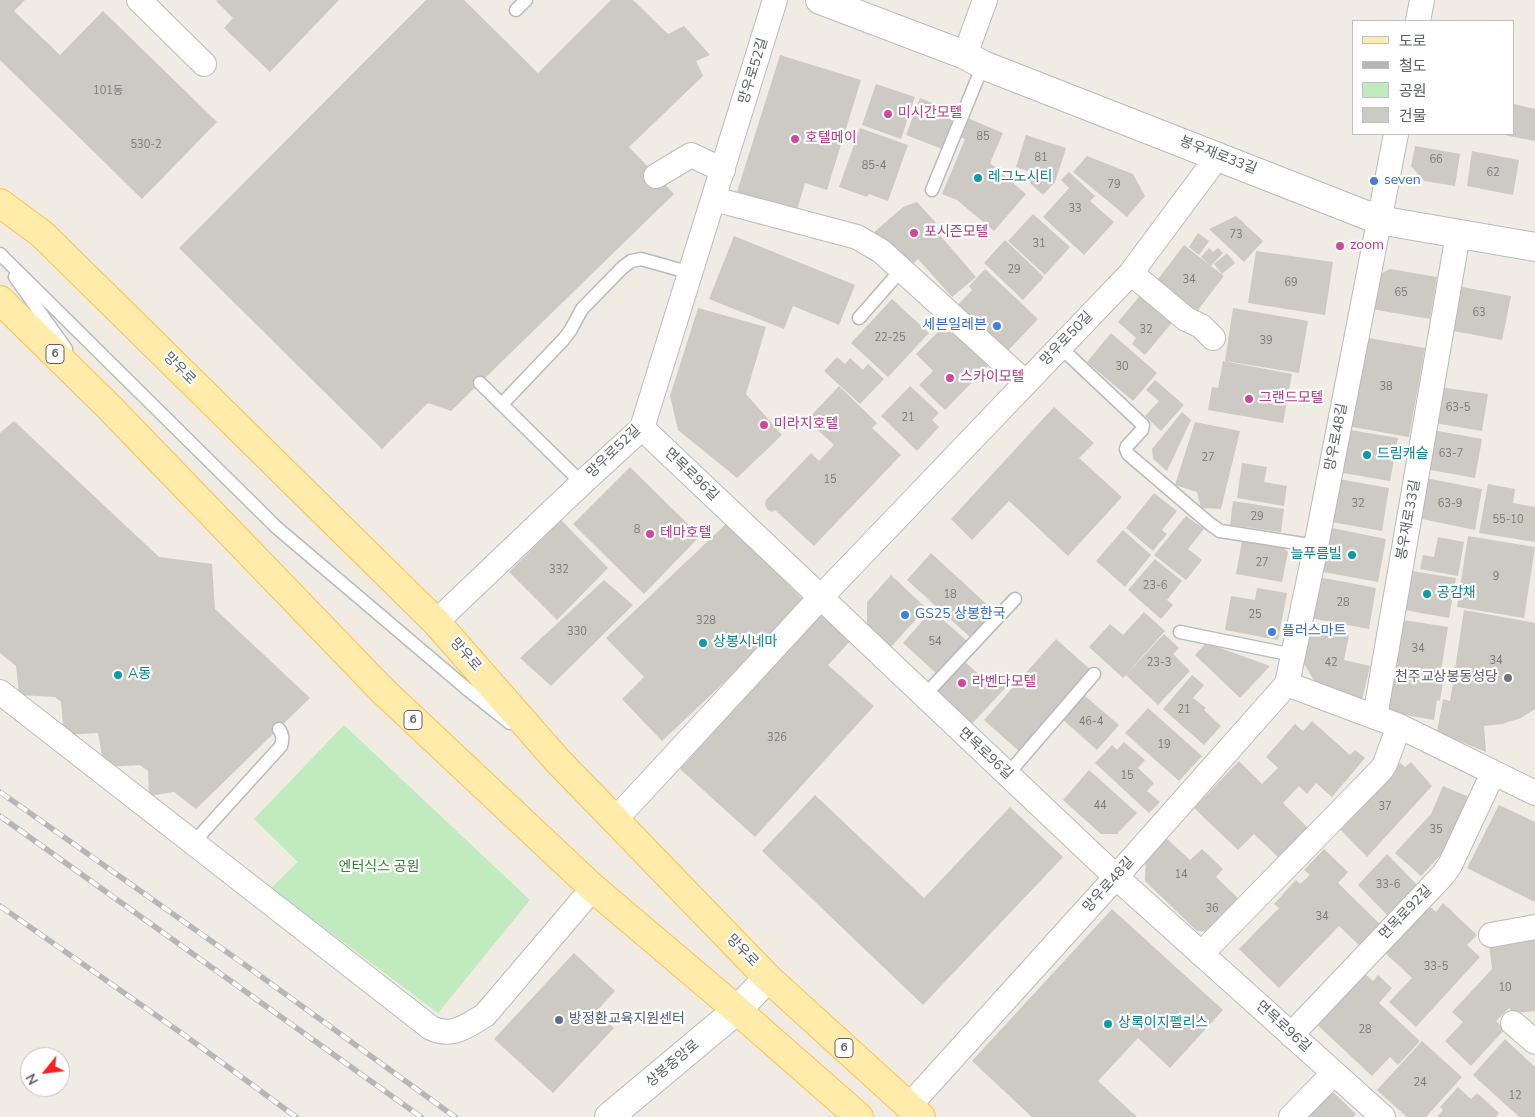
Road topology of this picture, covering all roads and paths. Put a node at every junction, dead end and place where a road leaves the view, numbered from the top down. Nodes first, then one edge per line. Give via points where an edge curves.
1 (140, 0) edge
2 (526, 0) edge
3 (776, 0) edge
4 (820, 0) edge
5 (985, 0) edge
6 (1422, 0) edge
7 (516, 10) dead end
8 (1418, 20) edge
9 (974, 60) junction
10 (204, 64) dead end
11 (1396, 135) edge
12 (1218, 156) junction
13 (723, 170) junction
14 (656, 176) dead end
15 (932, 190) dead end
16 (714, 199) junction
17 (0, 203) edge
18 (1379, 220) junction
19 (1458, 234) junction
20 (1535, 246) edge
21 (0, 254) edge
22 (902, 269) junction
23 (690, 273) junction
24 (1131, 273) junction
25 (0, 300) edge
26 (859, 318) dead end
27 (1213, 338) dead end
28 (1060, 347) junction
29 (480, 383) dead end
30 (1026, 383) junction
31 (502, 404) junction
32 (109, 407) junction
33 (642, 428) junction
34 (582, 483) junction
35 (1316, 546) junction
36 (820, 598) junction
37 (1014, 600) dead end
38 (436, 622) junction
39 (1180, 632) dead end
40 (1293, 654) junction
41 (1094, 674) dead end
42 (1286, 684) junction
43 (0, 692) edge
44 (924, 696) junction
45 (1374, 717) junction
46 (1399, 726) junction
47 (280, 729) dead end
48 (557, 760) junction
49 (1494, 773) junction
50 (1007, 775) junction
51 (1535, 793) edge
52 (615, 820) junction
53 (193, 842) junction
54 (1116, 877) junction
55 (593, 888) junction
56 (1535, 927) edge
57 (1491, 935) dead end
58 (1201, 954) junction
59 (768, 978) junction
60 (737, 1010) junction
61 (1513, 1023) dead end
62 (1291, 1034) junction
63 (1535, 1042) edge
64 (1334, 1073) junction
65 (915, 1112) edge
66 (609, 1117) edge
67 (859, 1117) edge
68 (1291, 1117) edge
69 (1383, 1117) edge

1 - 10 street
2 - 7 lane
3 - 13 street, 망우로52길
4 - 9 street, 봉우재로33길
5 - 9 street
6 - 8 street
9 - 12 street, 봉우재로33길
9 - 15 lane
11 - 18 street, 망우로48길
12 - 18 street, 봉우재로33길
12 - 24 street, 망우로50길
13 - 14 street via 691,155
13 - 16 street, 망우로52길
16 - 22 street via 857,237
16 - 23 street, 망우로52길
17 - 38 main road, 망우로 / 6 via 42,234
18 - 19 street, 봉우재로33길
18 - 35 street, 망우로48길
19 - 20 street, 봉우재로33길
19 - 45 street, 봉우재로33길
21 - 32 lane
21 - 48 lane via 276,527 467,689
22 - 26 lane
22 - 30 street
23 - 31 lane via 641,259 631,261 582,309 563,340
23 - 33 street, 망우로52길
24 - 27 street
24 - 28 street, 망우로50길
25 - 32 main road, 6
28 - 30 street, 망우로50길
28 - 35 lane via 1143,425 1127,446 1128,454 1210,524 1226,532
29 - 31 lane
30 - 36 street, 망우로50길
31 - 34 lane
32 - 55 main road, 6 via 383,691
33 - 34 street, 망우로52길
33 - 36 street, 면목로96길
34 - 38 street, 망우로52길
35 - 40 street, 망우로48길
36 - 44 street, 면목로96길
36 - 52 street, 망우로50길
37 - 44 lane
38 - 48 main road, 망우로 / 6
39 - 40 lane
40 - 42 street, 망우로48길
41 - 50 lane
42 - 45 street
42 - 54 street, 망우로48길
43 - 53 street
44 - 50 street, 면목로96길
45 - 46 street
46 - 49 street
46 - 58 street via 1381,770
47 - 53 lane via 281,746
48 - 52 main road, 망우로 / 6
49 - 51 street
49 - 62 street, 면목로92길 via 1450,866
50 - 54 street, 면목로96길
52 - 59 main road, 망우로 / 6
53 - 55 street via 438,1031 463,1029 485,1015
54 - 58 street, 면목로96길
54 - 65 street, 망우로48길
55 - 60 main road, 6
56 - 57 street
58 - 62 street, 면목로96길
59 - 60 street, 상봉중앙로
59 - 65 main road, 망우로 / 6
60 - 66 street, 상봉중앙로
60 - 67 main road, 6
61 - 63 street
62 - 64 street, 면목로96길
64 - 68 street
64 - 69 street, 면목로96길

